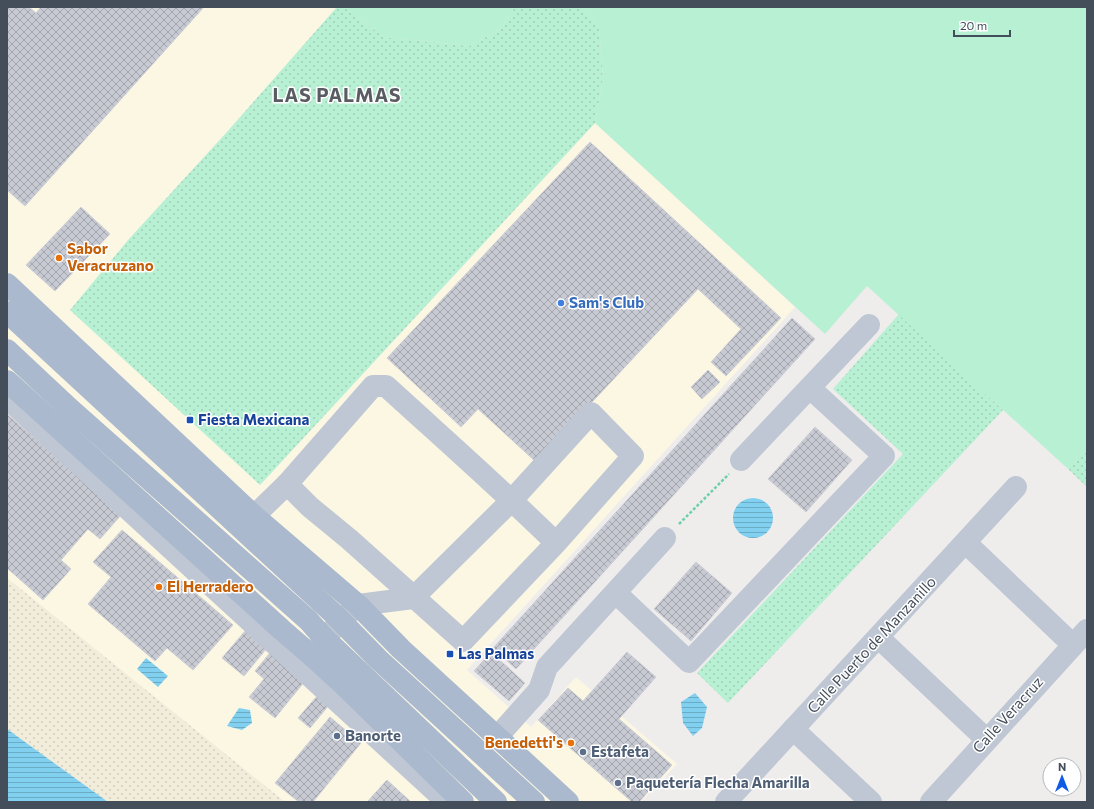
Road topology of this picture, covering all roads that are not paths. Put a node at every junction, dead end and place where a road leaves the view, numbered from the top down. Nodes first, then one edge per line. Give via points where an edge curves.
1 (7, 284) edge
2 (7, 312) edge
3 (869, 325) dead end
4 (7, 350) edge
5 (7, 381) edge
6 (810, 388) junction
7 (7, 398) edge
8 (742, 460) road end
9 (287, 484) junction
10 (1016, 487) dead end
11 (512, 500) junction
12 (254, 516) junction
13 (204, 527) junction
14 (665, 538) road end
15 (556, 543) junction
16 (966, 543) junction
17 (616, 593) junction
18 (413, 598) junction
19 (358, 605) junction
20 (340, 621) junction
21 (282, 630) junction
22 (1080, 637) edge
23 (878, 638) junction
24 (318, 647) junction
25 (346, 687) junction
26 (793, 729) junction
27 (498, 736) junction
28 (986, 740) junction
29 (438, 748) junction
30 (447, 802) edge
31 (463, 802) edge
32 (496, 802) edge
33 (534, 802) edge
34 (568, 802) edge
35 (726, 802) edge
36 (871, 802) edge
37 (931, 802) edge

1 - 12 main road
2 - 20 main road
3 - 6 street
4 - 13 main road
5 - 21 main road
6 - 8 street
6 - 17 street via 884,456 690,662
7 - 30 street
9 - 11 street via 373,386 386,386
9 - 12 street
9 - 18 street
10 - 16 street, Calle Puerto de Manzanillo
11 - 15 street
11 - 15 street via 591,413 633,456
11 - 18 street
12 - 19 main road
13 - 21 main road
13 - 24 main road via 308,620
14 - 17 street
15 - 18 street via 463,641
16 - 22 street
16 - 23 street, Calle Puerto de Manzanillo
17 - 27 street via 547,667 539,690
18 - 19 street
19 - 20 street
19 - 27 main road via 401,649
20 - 24 street
20 - 33 main road
21 - 24 main road
22 - 28 street, Calle Veracruz
23 - 26 street, Calle Puerto de Manzanillo
23 - 28 street
24 - 25 main road
24 - 29 main road
25 - 29 main road
25 - 31 main road
26 - 35 street, Calle Puerto de Manzanillo
26 - 36 street
27 - 34 main road
28 - 37 street, Calle Veracruz
29 - 32 main road

